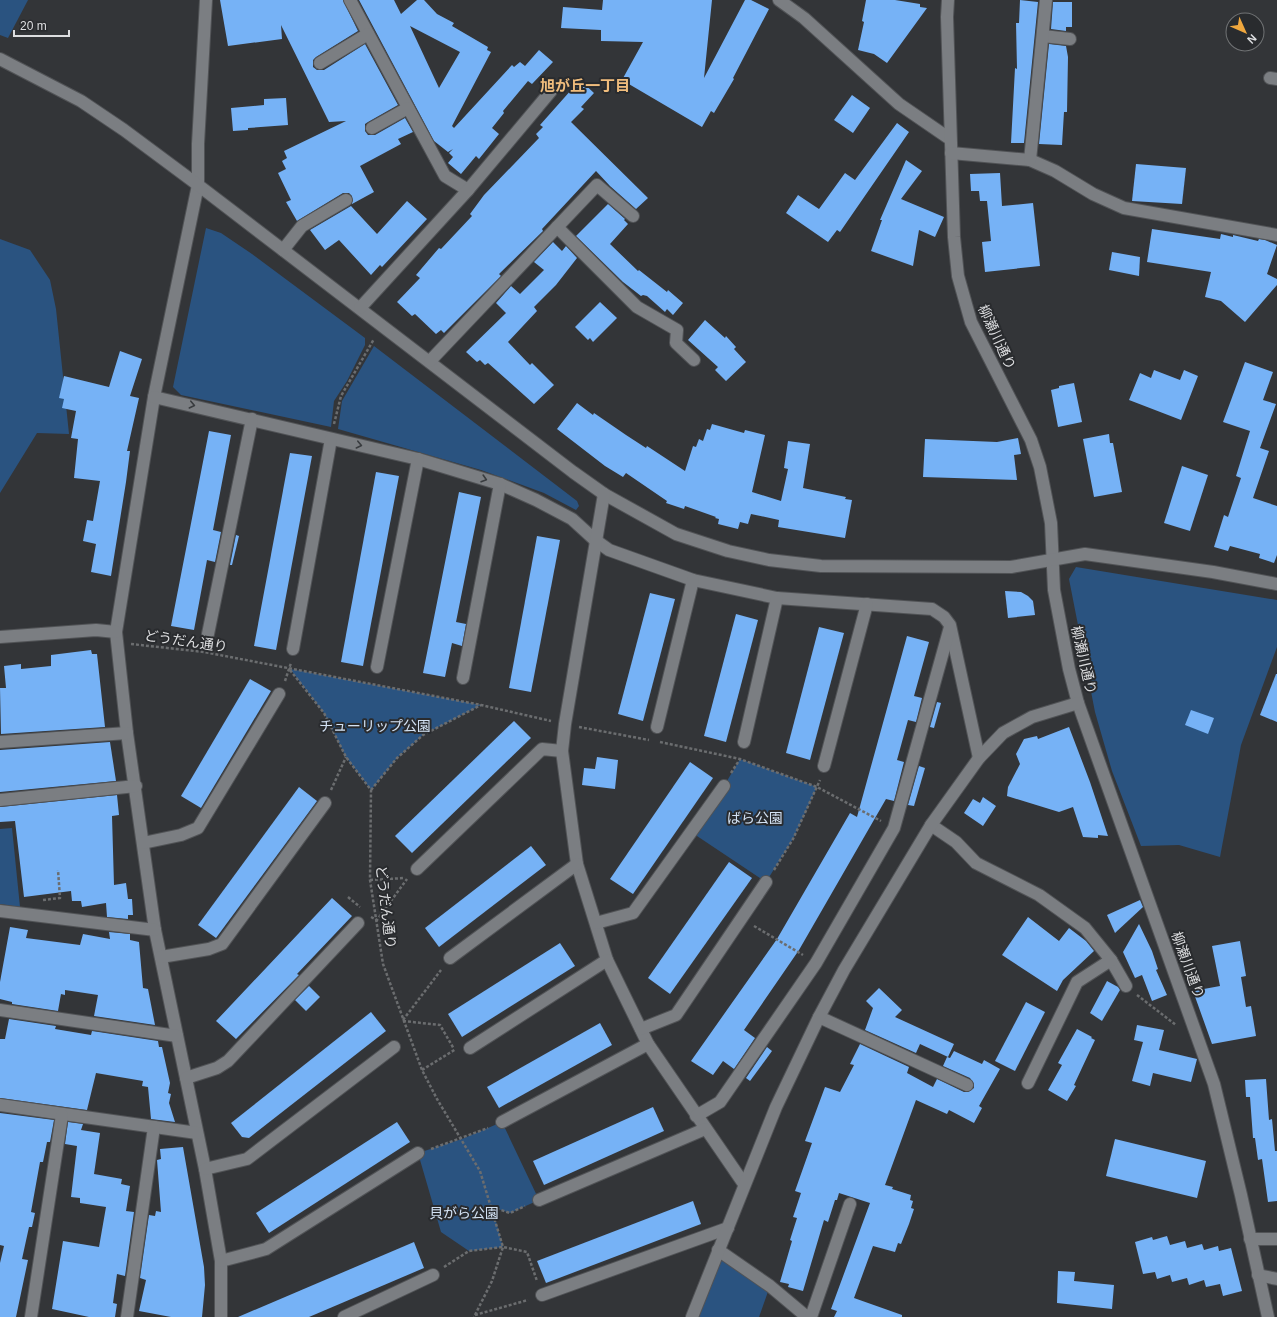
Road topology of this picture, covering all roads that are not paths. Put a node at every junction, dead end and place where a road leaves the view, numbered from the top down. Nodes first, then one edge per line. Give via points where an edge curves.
1 (206, 0) edge
2 (350, 0) edge
3 (779, 0) edge
4 (948, 0) edge
5 (1046, 0) edge
6 (368, 34) junction
7 (1043, 36) junction
8 (1070, 39) dead end
9 (0, 59) edge
10 (320, 62) dead end
11 (551, 91) dead end
12 (408, 108) junction
13 (372, 128) dead end
14 (950, 139) junction
15 (951, 154) junction
16 (1030, 160) junction
17 (198, 185) junction
18 (468, 190) junction
19 (346, 200) dead end
20 (633, 216) dead end
21 (557, 228) junction
22 (1277, 235) edge
23 (283, 250) junction
24 (360, 308) junction
25 (694, 360) dead end
26 (430, 361) junction
27 (154, 397) junction
28 (252, 419) junction
29 (331, 439) junction
30 (418, 459) junction
31 (500, 484) junction
32 (604, 494) junction
33 (595, 540) junction
34 (1054, 560) junction
35 (693, 580) junction
36 (1277, 584) edge
37 (777, 598) junction
38 (867, 604) junction
39 (950, 626) junction
40 (208, 634) dead end
41 (0, 637) edge
42 (116, 637) junction
43 (293, 649) dead end
44 (377, 667) dead end
45 (464, 678) dead end
46 (279, 694) dead end
47 (1078, 702) junction
48 (657, 727) dead end
49 (128, 734) junction
50 (0, 742) edge
51 (744, 742) dead end
52 (562, 751) junction
53 (979, 758) junction
54 (824, 766) dead end
55 (136, 786) junction
56 (724, 786) dead end
57 (0, 800) edge
58 (325, 803) road end
59 (931, 825) junction
60 (143, 843) junction
61 (577, 864) junction
62 (417, 869) road end
63 (766, 882) road end
64 (0, 911) edge
65 (358, 923) dead end
66 (596, 923) junction
67 (155, 930) junction
68 (161, 957) junction
69 (450, 958) road end
70 (608, 960) junction
71 (1111, 960) junction
72 (1126, 986) road end
73 (0, 1010) edge
74 (819, 1017) junction
75 (641, 1029) junction
76 (176, 1036) junction
77 (648, 1044) junction
78 (394, 1047) dead end
79 (470, 1048) road end
80 (186, 1078) junction
81 (1028, 1082) dead end
82 (967, 1085) dead end
83 (0, 1105) edge
84 (62, 1115) junction
85 (696, 1116) junction
86 (502, 1122) road end
87 (154, 1126) junction
88 (705, 1129) junction
89 (197, 1133) junction
90 (418, 1153) road end
91 (205, 1169) junction
92 (744, 1184) junction
93 (538, 1200) road end
94 (850, 1204) dead end
95 (728, 1228) junction
96 (1250, 1239) junction
97 (1277, 1239) edge
98 (718, 1250) junction
99 (221, 1261) junction
100 (433, 1275) road end
101 (1258, 1275) junction
102 (1277, 1279) edge
103 (542, 1295) road end
104 (31, 1317) edge
105 (127, 1317) edge
106 (221, 1317) edge
107 (344, 1317) edge
108 (692, 1317) edge
109 (807, 1317) edge
110 (811, 1317) edge
111 (1268, 1317) edge

1 - 17 street
2 - 6 street
3 - 14 street via 804,18 899,104
4 - 14 street, 柳瀬川通り via 946,17
5 - 7 street
6 - 10 street
6 - 12 street
7 - 8 street
7 - 16 street
9 - 17 street via 81,101
11 - 18 street
12 - 13 street
12 - 18 street via 445,176
14 - 15 street, 柳瀬川通り
15 - 16 street
15 - 34 street, 柳瀬川通り via 954,237 959,282 971,322 1031,440 1040,467 1050,516
16 - 22 street via 1055,170 1093,194 1124,208
17 - 23 street
17 - 27 street
18 - 24 street
19 - 23 street via 302,226
20 - 21 street via 597,185
21 - 25 street via 637,307 677,330 676,343
21 - 26 street
23 - 24 street
24 - 26 street
26 - 32 street
27 -> 28 street
27 - 42 street
28 - 29 street
28 - 40 street
29 -> 30 street
29 - 43 street
30 -> 31 street
30 - 44 street
31 - 33 street via 572,519
31 - 45 street
32 - 33 street
32 - 34 street via 676,534 728,551 769,560 821,566 1011,567
33 - 35 street via 609,550
33 - 52 street
34 - 36 street via 1085,554 1214,572
34 - 47 street, 柳瀬川通り via 1056,596 1069,669
35 - 37 street
35 - 48 street
37 - 38 street
37 - 51 street
38 - 39 street via 932,609 944,617
38 - 54 street
39 - 53 street
39 - 85 street via 894,828 816,962 720,1102
41 - 42 street via 96,630
42 - 49 street
46 - 60 street via 198,828 181,835
47 - 53 street via 1015,725 1003,733
47 - 96 street, 柳瀬川通り via 1214,1084
49 - 50 street
49 - 55 street
52 - 61 street
52 - 62 street via 542,749
53 - 59 street
55 - 57 street
55 - 60 street
56 - 66 street via 634,913
58 - 68 street via 222,944 209,949
59 - 71 street via 956,842 976,863 1038,895 1085,928
59 - 74 street via 844,970
60 - 67 street
61 - 66 street
61 - 69 street
63 - 75 street via 676,1015
64 - 67 street
65 - 80 street via 228,1061 217,1068
66 - 70 street
67 - 68 street
68 - 76 street
70 - 75 street
70 - 79 street
71 - 72 street
71 - 81 street via 1077,982
73 - 76 street
74 - 82 street
74 - 92 street
75 - 77 street
76 - 80 street
77 - 85 street
77 - 86 street
78 - 91 street via 247,1159
80 - 89 street
83 - 84 street
84 - 87 street
84 - 104 street
85 - 88 street
87 - 89 street
87 - 105 street
88 - 92 street
88 - 93 street
89 - 91 street
90 - 99 street via 266,1249
91 - 99 street
92 - 95 street
94 - 110 street
95 - 98 street
95 - 103 street
96 - 97 street
96 - 101 street, 柳瀬川通り
98 - 108 street
98 - 109 street via 770,1286
99 - 106 street
100 - 107 street
101 - 102 street
101 - 111 street, 柳瀬川通り

